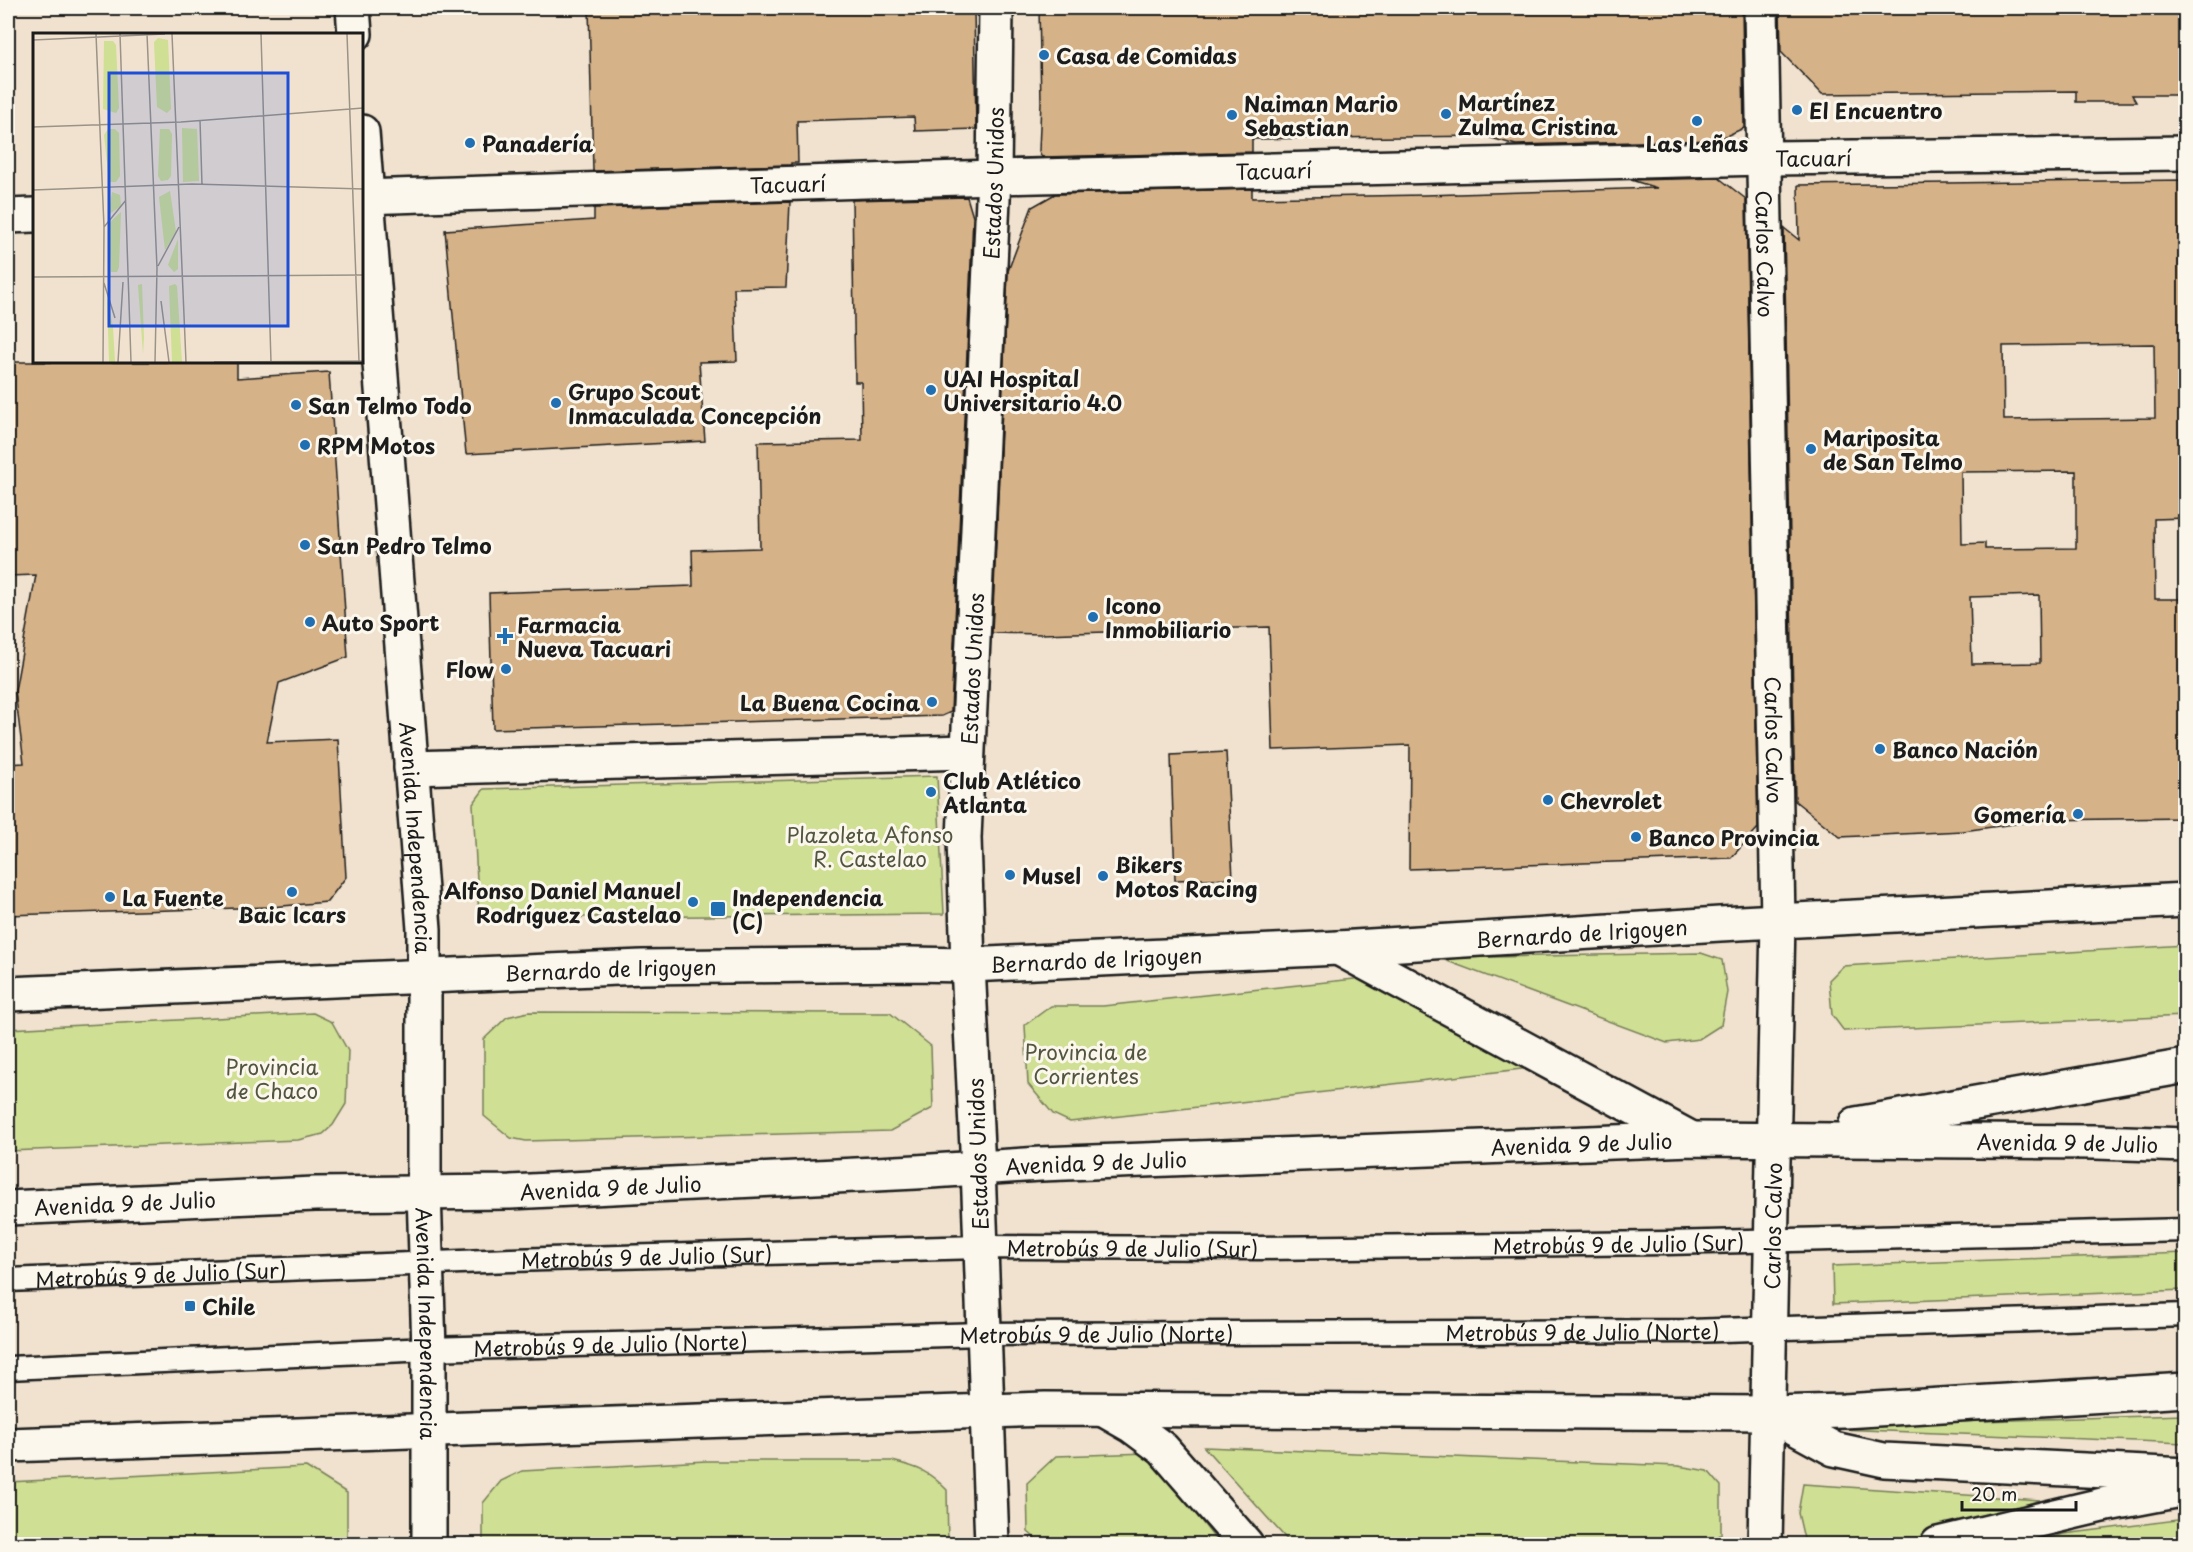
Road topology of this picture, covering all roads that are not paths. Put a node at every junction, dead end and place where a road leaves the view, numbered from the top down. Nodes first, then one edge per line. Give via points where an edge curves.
1 (353, 8) edge
2 (996, 8) edge
3 (1761, 8) edge
4 (355, 33) edge
5 (2186, 153) edge
6 (1764, 158) junction
7 (363, 164) edge
8 (994, 177) junction
9 (364, 196) edge
10 (33, 214) edge
11 (8, 216) edge
12 (967, 752) junction
13 (411, 768) junction
14 (2186, 900) edge
15 (1778, 921) junction
16 (1338, 948) junction
17 (968, 965) junction
18 (424, 976) junction
19 (8, 994) edge
20 (2186, 1066) edge
21 (2186, 1132) edge
22 (1692, 1139) junction
23 (1773, 1139) junction
24 (2096, 1142) junction
25 (2186, 1145) edge
26 (978, 1168) junction
27 (424, 1192) junction
28 (8, 1208) edge
29 (2186, 1230) edge
30 (1771, 1239) junction
31 (980, 1247) junction
32 (426, 1264) junction
33 (8, 1280) edge
34 (2186, 1315) edge
35 (1770, 1328) junction
36 (984, 1334) junction
37 (429, 1349) junction
38 (8, 1368) edge
39 (2186, 1390) edge
40 (1102, 1410) junction
41 (987, 1411) junction
42 (1768, 1413) junction
43 (429, 1429) junction
44 (8, 1444) edge
45 (2186, 1475) edge
46 (2186, 1489) edge
47 (429, 1545) edge
48 (992, 1545) edge
49 (1246, 1545) edge
50 (1765, 1545) edge
51 (1938, 1545) edge

1 - 4 main road
2 - 8 main road, Estados Unidos
3 - 6 main road, Carlos Calvo
5 - 6 main road, Tacuarí
6 - 8 main road, Tacuarí
6 - 15 main road, Carlos Calvo
7 - 9 main road, Avenida Independencia
8 - 9 main road, Tacuarí
8 - 12 main road, Estados Unidos
9 - 13 main road, Avenida Independencia
10 - 11 main road
12 - 13 main road
12 - 17 main road, Estados Unidos via 964,838
13 - 18 main road, Avenida Independencia via 421,878
14 - 15 main road, Bernardo de Irigoyen
15 - 16 main road, Bernardo de Irigoyen
15 - 23 main road, Carlos Calvo
16 - 17 main road, Bernardo de Irigoyen
16 - 22 main road
17 - 18 main road, Bernardo de Irigoyen via 642,967
17 - 26 main road, Estados Unidos
18 - 19 main road, Bernardo de Irigoyen
18 - 27 main road, Avenida Independencia
20 - 23 main road
21 - 24 main road
22 - 23 main road, Avenida 9 de Julio
22 - 26 main road, Avenida 9 de Julio
23 - 24 main road, Avenida 9 de Julio
23 - 30 main road, Carlos Calvo
24 - 25 main road, Avenida 9 de Julio
26 - 27 main road, Avenida 9 de Julio via 510,1192
26 - 31 main road, Estados Unidos
27 - 28 main road, Avenida 9 de Julio
27 - 32 main road, Avenida Independencia
29 - 30 lane, Metrobús 9 de Julio (Sur)
30 - 31 lane, Metrobús 9 de Julio (Sur) via 1260,1248
30 - 35 main road, Carlos Calvo
31 - 32 lane, Metrobús 9 de Julio (Sur)
31 - 36 main road, Estados Unidos
32 - 33 lane, Metrobús 9 de Julio (Sur)
32 - 37 main road, Avenida Independencia
34 - 35 lane, Metrobús 9 de Julio (Norte)
35 - 36 lane, Metrobús 9 de Julio (Norte)
35 - 42 main road, Carlos Calvo
36 - 37 lane, Metrobús 9 de Julio (Norte)
36 - 41 main road, Estados Unidos
37 - 38 lane, Metrobús 9 de Julio (Norte)
37 - 43 main road, Avenida Independencia
39 - 42 main road
40 - 41 main road
40 - 42 main road
40 - 49 main road via 1163,1449
41 - 43 main road
41 - 48 main road, Estados Unidos
42 - 45 main road via 1833,1449 1884,1460
42 - 50 main road, Carlos Calvo
43 - 44 main road
43 - 47 main road, Avenida Independencia
46 - 51 main road

